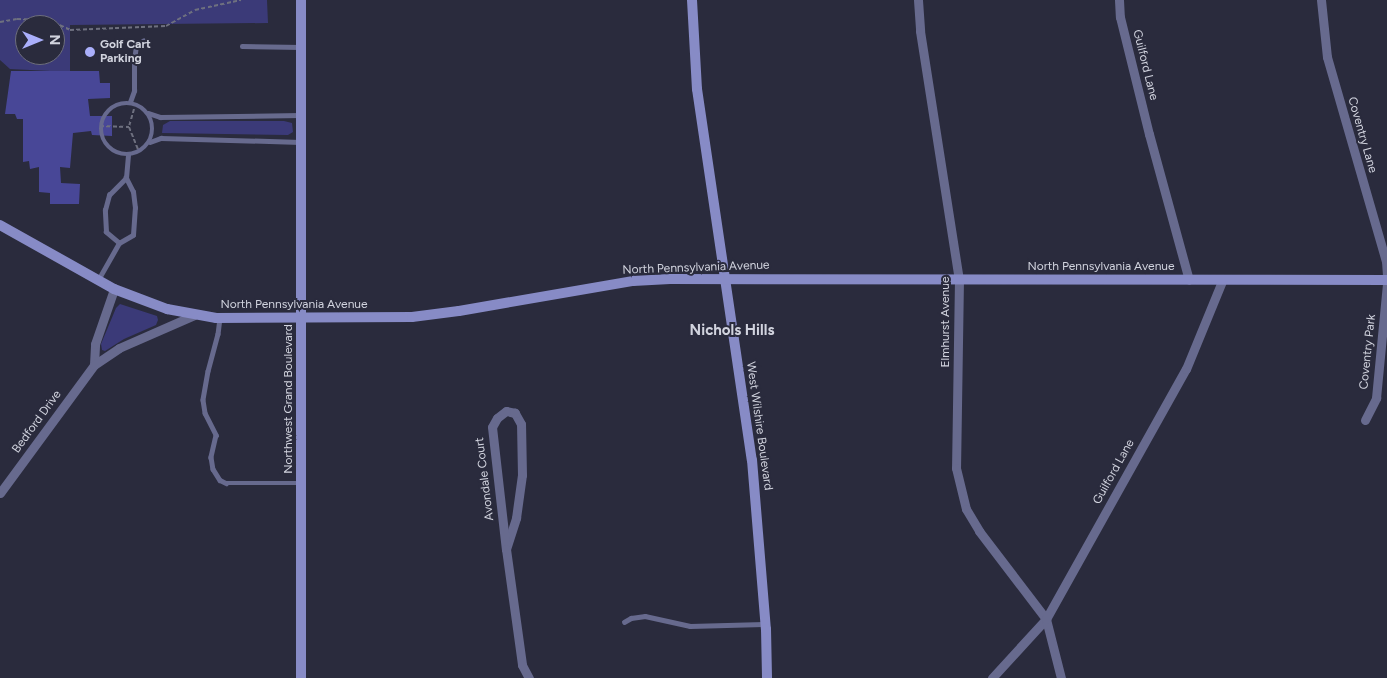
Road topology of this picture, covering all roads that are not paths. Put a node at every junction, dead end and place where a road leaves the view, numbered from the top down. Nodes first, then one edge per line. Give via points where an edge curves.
1 (301, 0) edge
2 (692, 0) edge
3 (918, 0) edge
4 (1119, 0) edge
5 (1321, 0) edge
6 (143, 41) dead end
7 (242, 46) dead end
8 (301, 47) junction
9 (130, 102) junction
10 (148, 113) junction
11 (301, 114) junction
12 (150, 142) junction
13 (301, 142) junction
14 (128, 155) junction
15 (126, 178) junction
16 (0, 225) edge
17 (119, 243) junction
18 (1387, 275) edge
19 (725, 278) junction
20 (959, 279) junction
21 (1223, 279) junction
22 (98, 280) junction
23 (1189, 280) junction
24 (1387, 280) edge
25 (1387, 284) edge
26 (114, 289) junction
27 (194, 315) junction
28 (220, 318) junction
29 (301, 318) junction
30 (94, 364) junction
31 (1365, 420) dead end
32 (301, 483) junction
33 (0, 493) edge
34 (506, 550) junction
35 (1046, 619) junction
36 (624, 622) dead end
37 (765, 624) junction
38 (301, 678) edge
39 (529, 678) edge
40 (767, 678) edge
41 (992, 678) edge
42 (1061, 678) edge

1 - 8 street, Northwest Grand Boulevard
2 - 19 street, West Wilshire Boulevard via 697,89
3 - 20 street, Elmhurst Avenue
4 - 23 street, Guilford Lane via 1122,27
5 - 18 street, Coventry Lane via 1327,57 1386,261
6 - 9 lane via 136,46 134,91
7 - 8 lane
8 - 11 street, Northwest Grand Boulevard
9 - 10 lane
9 - 14 lane via 110,108 100,126 106,145 116,153
10 - 11 lane via 160,116
10 - 12 lane via 153,126
11 - 13 street, Northwest Grand Boulevard
12 - 13 lane via 161,138
12 - 14 lane via 139,152
13 - 29 street, Northwest Grand Boulevard
14 - 15 lane
15 - 17 lane via 136,208 133,235
15 - 17 lane via 109,195 105,210 106,232
16 - 22 street, North Pennsylvania Avenue
17 - 22 lane
19 - 20 street, North Pennsylvania Avenue
19 - 29 street, North Pennsylvania Avenue via 633,281 412,317
19 - 37 street, West Wilshire Boulevard via 752,460
20 - 23 street, North Pennsylvania Avenue
20 - 35 street, Elmhurst Avenue via 956,468 966,509
21 - 23 street, North Pennsylvania Avenue
21 - 24 street, North Pennsylvania Avenue
21 - 35 street, Guilford Lane via 1186,369
22 - 26 street, North Pennsylvania Avenue
25 - 31 street, Coventry Park via 1376,398
26 - 27 street, North Pennsylvania Avenue via 167,309
26 - 30 street via 94,344
27 - 28 street, North Pennsylvania Avenue
27 - 30 street, Bedford Drive via 119,348
28 - 29 street, North Pennsylvania Avenue
28 - 32 lane via 203,400 205,413 216,435 212,469 226,483
29 - 32 street, Northwest Grand Boulevard
30 - 33 street, Bedford Drive
32 - 38 street, Northwest Grand Boulevard
34 - 34 street, Avondale Court via 516,518 522,475 521,424 515,413 506,411 496,418 492,427
34 - 39 street, Avondale Court via 522,665
35 - 41 street, Guilford Lane
35 - 42 street
36 - 37 lane via 645,616 690,626
37 - 40 street, West Wilshire Boulevard

